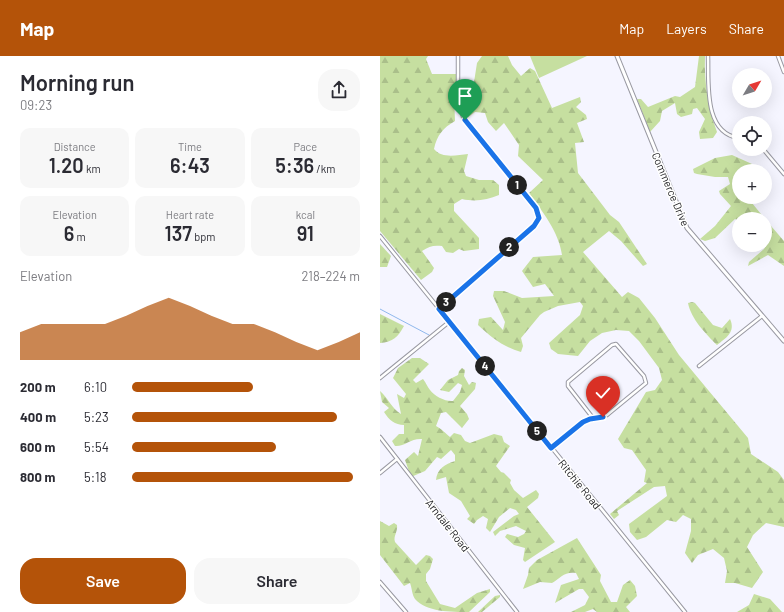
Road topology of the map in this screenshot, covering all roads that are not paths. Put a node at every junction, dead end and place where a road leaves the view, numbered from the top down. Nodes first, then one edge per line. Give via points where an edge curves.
1 (458, 56) edge
2 (617, 56) edge
3 (708, 56) edge
4 (778, 56) edge
5 (784, 72) edge
6 (732, 136) edge
7 (769, 156) edge
8 (784, 174) edge
9 (380, 236) edge
10 (439, 309) junction
11 (763, 315) junction
12 (449, 322) junction
13 (784, 341) edge
14 (699, 366) dead end
15 (380, 378) edge
16 (593, 418) junction
17 (380, 437) edge
18 (551, 448) junction
19 (397, 459) junction
20 (380, 473) edge
21 (380, 582) edge
22 (406, 612) edge
23 (517, 612) edge
24 (685, 612) edge

1 - 10 street via 458,99 463,117 536,208 539,216 534,226
2 - 11 street, Commerce Drive via 687,228
3 - 6 street via 709,95 713,115 724,133
4 - 5 street
7 - 8 street
9 - 10 street, Ritchie Road
10 - 12 street, Ritchie Road
11 - 13 street, Commerce Drive
11 - 14 street
12 - 15 street
12 - 18 street, Ritchie Road
16 - 16 street via 606,415 644,385 646,379 617,344 612,345 569,380 568,386
16 - 18 street
17 - 19 street, Arndale Road
18 - 24 street, Ritchie Road
19 - 20 street
19 - 23 street, Arndale Road
21 - 22 street

